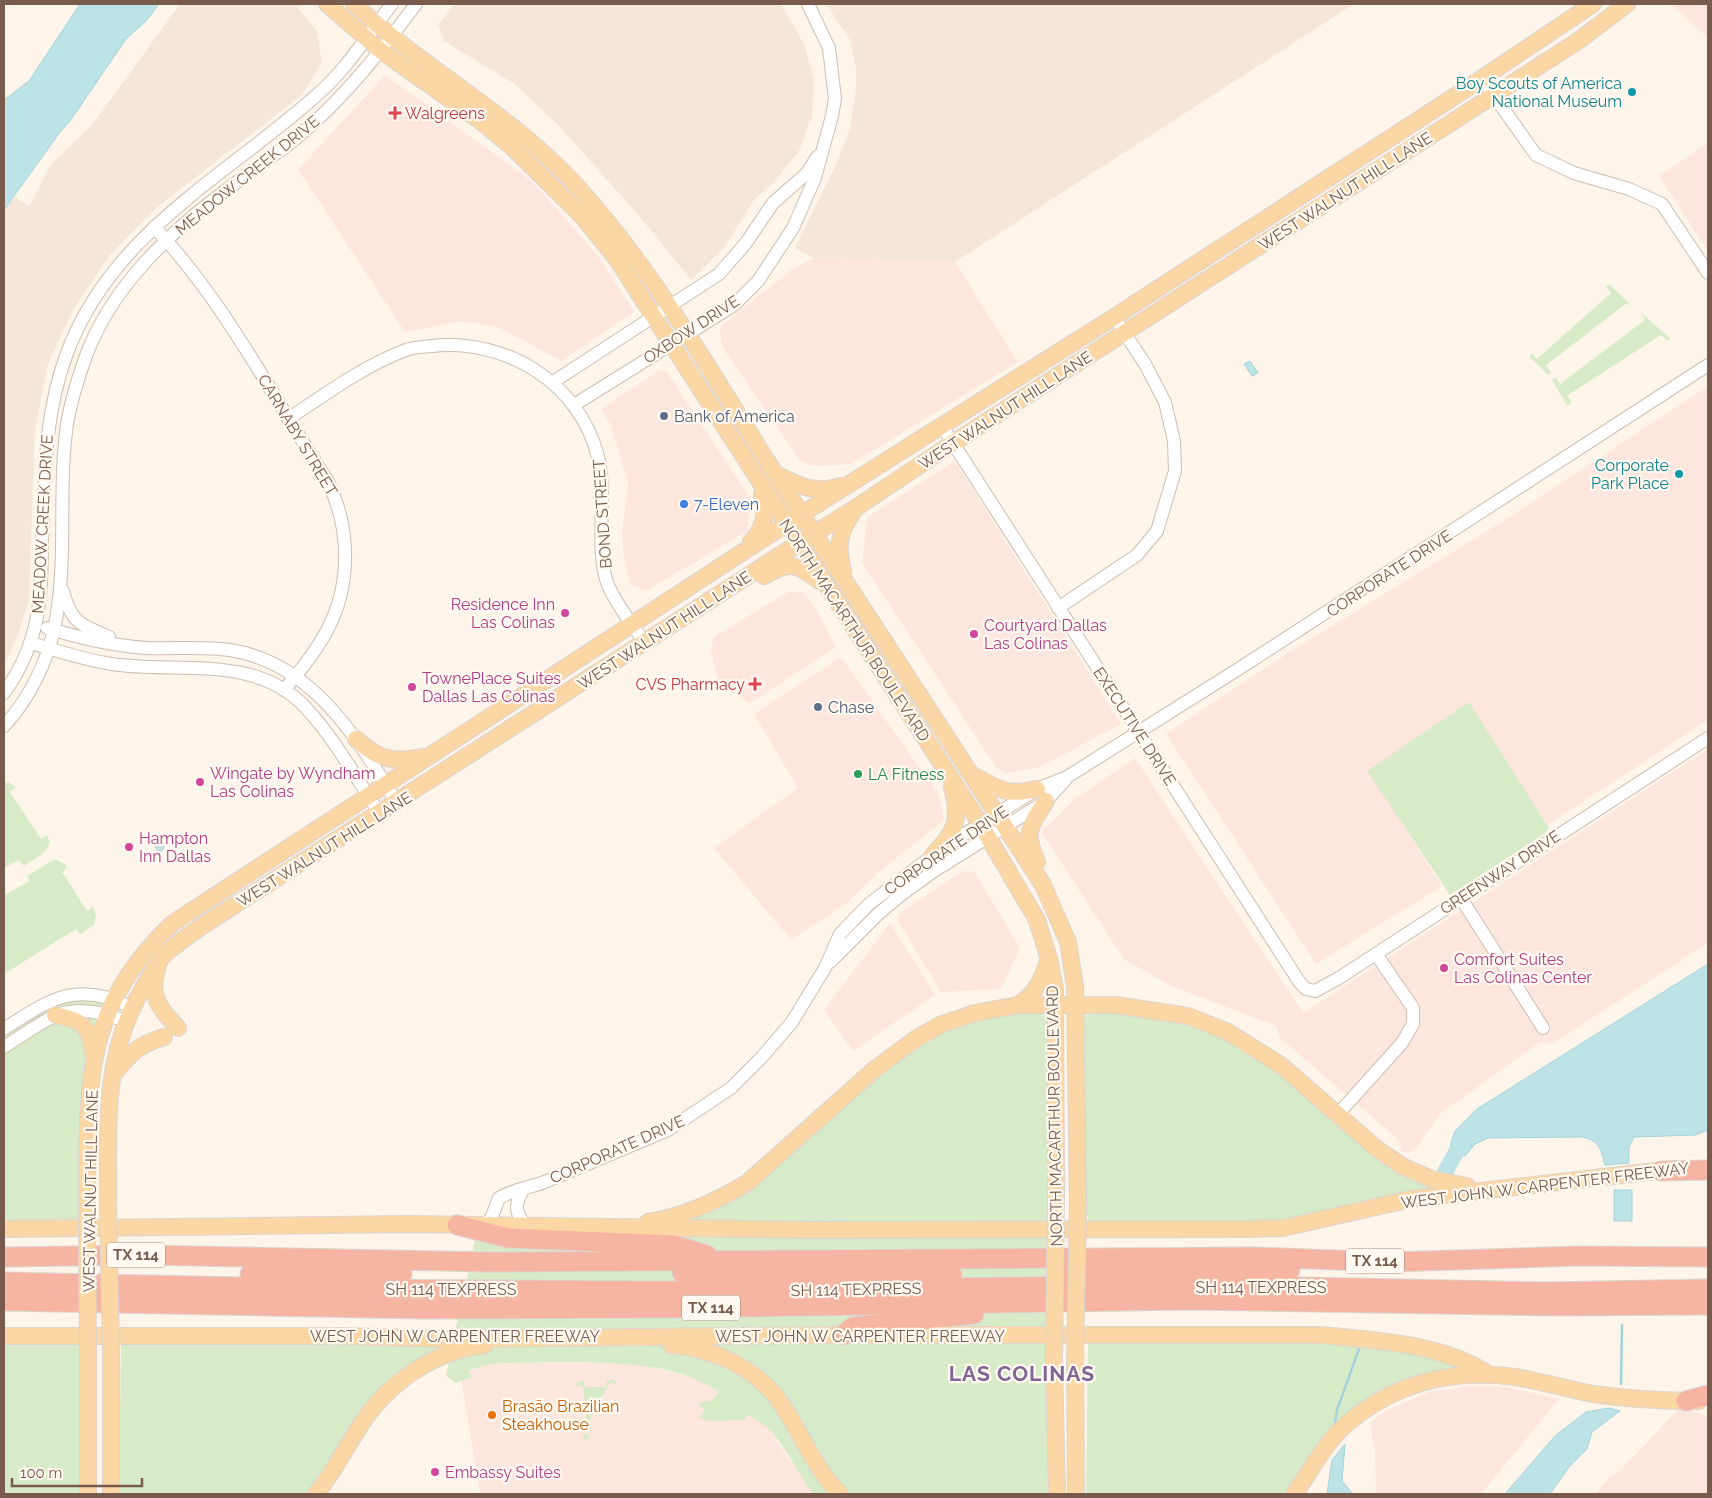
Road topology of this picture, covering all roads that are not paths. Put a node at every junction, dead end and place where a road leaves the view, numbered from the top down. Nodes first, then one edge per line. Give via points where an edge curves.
1 (328, 4) edge
2 (354, 4) edge
3 (392, 4) edge
4 (416, 4) edge
5 (808, 4) edge
6 (1593, 4) edge
7 (1628, 4) edge
8 (377, 23) junction
9 (391, 36) junction
10 (366, 38) junction
11 (380, 50) junction
12 (1482, 79) junction
13 (1493, 96) junction
14 (822, 149) junction
15 (154, 227) junction
16 (167, 240) junction
17 (1708, 273) edge
18 (668, 306) junction
19 (654, 315) junction
20 (1114, 317) junction
21 (1124, 332) junction
22 (687, 334) junction
23 (671, 343) junction
24 (1708, 365) edge
25 (553, 382) junction
26 (574, 405) junction
27 (288, 419) junction
28 (942, 426) junction
29 (953, 442) junction
30 (776, 474) junction
31 (854, 482) junction
32 (760, 484) junction
33 (854, 509) junction
34 (802, 514) junction
35 (786, 524) junction
36 (815, 533) junction
37 (798, 542) junction
38 (740, 555) junction
39 (845, 579) junction
40 (61, 585) junction
41 (830, 590) junction
42 (1058, 608) junction
43 (693, 611) junction
44 (633, 624) junction
45 (36, 625) junction
46 (55, 630) junction
47 (645, 642) junction
48 (31, 643) junction
49 (130, 647) junction
50 (49, 649) junction
51 (72, 655) junction
52 (296, 675) junction
53 (37, 677) junction
54 (284, 690) junction
55 (4, 693) edge
56 (4, 726) edge
57 (1138, 731) junction
58 (1708, 738) edge
59 (356, 739) junction
60 (438, 750) junction
61 (948, 772) junction
62 (972, 774) junction
63 (386, 784) junction
64 (1041, 795) junction
65 (368, 796) junction
66 (397, 803) junction
67 (380, 814) junction
68 (1001, 820) junction
69 (985, 830) junction
70 (933, 856) junction
71 (1043, 885) junction
72 (1461, 898) junction
73 (870, 903) junction
74 (878, 914) junction
75 (1376, 954) junction
76 (1049, 959) junction
77 (158, 963) junction
78 (825, 968) junction
79 (1295, 975) joint
80 (113, 998) junction
81 (1018, 1005) junction
82 (1076, 1005) junction
83 (1055, 1006) junction
84 (106, 1013) junction
85 (128, 1014) junction
86 (55, 1015) junction
87 (178, 1028) dead end
88 (1543, 1028) dead end
89 (4, 1029) edge
90 (164, 1038) dead end
91 (4, 1047) edge
92 (94, 1066) junction
93 (111, 1077) junction
94 (1338, 1114) junction
95 (1708, 1165) edge
96 (1708, 1170) edge
97 (1661, 1171) junction
98 (1486, 1189) junction
99 (523, 1190) junction
100 (4, 1221) edge
101 (457, 1225) junction
102 (483, 1225) junction
103 (526, 1226) junction
104 (50, 1228) junction
105 (605, 1228) junction
106 (4, 1229) edge
107 (1708, 1245) edge
108 (1578, 1256) junction
109 (4, 1257) edge
110 (1708, 1257) edge
111 (268, 1259) junction
112 (722, 1260) junction
113 (1708, 1270) edge
114 (4, 1272) edge
115 (76, 1272) junction
116 (4, 1282) edge
117 (4, 1288) edge
118 (1708, 1290) edge
119 (659, 1291) junction
120 (1189, 1300) junction
121 (4, 1301) edge
122 (1708, 1305) edge
123 (196, 1306) junction
124 (1556, 1306) junction
125 (481, 1309) junction
126 (1708, 1317) edge
127 (843, 1335) junction
128 (4, 1336) edge
129 (567, 1337) junction
130 (535, 1338) junction
131 (1490, 1375) junction
132 (1708, 1395) edge
133 (1708, 1400) edge
134 (1686, 1401) junction
135 (88, 1494) edge
136 (111, 1494) edge
137 (316, 1494) edge
138 (840, 1494) edge
139 (1058, 1494) edge
140 (1076, 1494) edge
141 (1294, 1494) edge

1 - 10 main road, NORTH MACARTHUR BOULEVARD
2 - 8 main road, NORTH MACARTHUR BOULEVARD
3 - 8 street, MEADOW CREEK DRIVE
4 - 9 street, MEADOW CREEK DRIVE
5 - 14 street, OXBOW DRIVE via 829,48 833,78 835,99
6 - 12 main road, WEST WALNUT HILL LANE
7 - 13 main road, WEST WALNUT HILL LANE via 1578,42
8 - 9 main road, NORTH MACARTHUR BOULEVARD
8 - 10 street, MEADOW CREEK DRIVE
9 - 11 street, MEADOW CREEK DRIVE
9 - 18 main road, NORTH MACARTHUR BOULEVARD via 511,127 571,181 620,239
10 - 11 main road, NORTH MACARTHUR BOULEVARD
10 - 15 street, MEADOW CREEK DRIVE via 320,93
11 - 16 street, MEADOW CREEK DRIVE via 336,103 298,137 218,196
11 - 19 main road, NORTH MACARTHUR BOULEVARD via 512,147 592,228
12 - 13 street
12 - 20 main road, WEST WALNUT HILL LANE
13 - 17 street via 1536,155 1574,173 1629,189 1662,204
13 - 21 main road, WEST WALNUT HILL LANE
14 - 18 street, OXBOW DRIVE via 806,174 773,203 724,269
14 - 22 street, OXBOW DRIVE via 815,178 793,228 758,281 734,305
15 - 16 street, CARNABY STREET
15 - 45 street, MEADOW CREEK DRIVE via 114,270 91,303 66,356 48,424 42,582
16 - 27 street, CARNABY STREET via 257,367
16 - 40 street, MEADOW CREEK DRIVE via 129,281 108,313 87,354 74,393 67,424
18 - 19 street, OXBOW DRIVE
18 - 22 main road, NORTH MACARTHUR BOULEVARD
19 - 23 main road, NORTH MACARTHUR BOULEVARD
19 - 25 street, OXBOW DRIVE
20 - 21 street
20 - 28 main road, WEST WALNUT HILL LANE
21 - 29 main road, WEST WALNUT HILL LANE
21 - 42 street via 1165,402 1174,441 1175,471 1157,530 1137,555
22 - 23 street, OXBOW DRIVE
22 - 30 main road, NORTH MACARTHUR BOULEVARD
23 - 26 street, OXBOW DRIVE
23 - 32 main road, NORTH MACARTHUR BOULEVARD
24 - 57 street, CORPORATE DRIVE
25 - 26 street, BOND STREET
25 - 27 street, BOND STREET via 516,359 487,349 459,344 407,349 365,368
26 - 44 street, BOND STREET via 592,436 599,459 603,560 608,584
27 - 52 street, CARNABY STREET via 337,499 343,520 346,554 340,601 326,633
28 - 29 street, EXECUTIVE DRIVE
28 - 31 main road, WEST WALNUT HILL LANE
29 - 33 main road, WEST WALNUT HILL LANE
29 - 42 street, EXECUTIVE DRIVE
30 - 31 main road via 802,488 814,490
30 - 34 main road, NORTH MACARTHUR BOULEVARD
31 - 34 main road, WEST WALNUT HILL LANE
32 - 35 main road, NORTH MACARTHUR BOULEVARD
32 - 38 main road via 766,509 763,526
33 - 36 main road, WEST WALNUT HILL LANE
33 - 39 main road via 838,541
34 - 35 main road, WEST WALNUT HILL LANE
34 - 36 main road, NORTH MACARTHUR BOULEVARD
35 - 37 main road, NORTH MACARTHUR BOULEVARD
35 - 38 main road, WEST WALNUT HILL LANE
36 - 37 main road, WEST WALNUT HILL LANE
36 - 39 main road, NORTH MACARTHUR BOULEVARD
37 - 41 main road, NORTH MACARTHUR BOULEVARD
37 - 43 main road, WEST WALNUT HILL LANE
38 - 44 main road, WEST WALNUT HILL LANE
39 - 62 main road, NORTH MACARTHUR BOULEVARD
40 - 46 street, MEADOW CREEK DRIVE
40 - 49 street via 76,621
41 - 43 main road via 800,567 786,566 712,608
41 - 61 main road, NORTH MACARTHUR BOULEVARD
42 - 57 street, EXECUTIVE DRIVE
43 - 47 main road, WEST WALNUT HILL LANE
44 - 47 street, BOND STREET
44 - 60 main road, WEST WALNUT HILL LANE
45 - 46 street
45 - 48 street, MEADOW CREEK DRIVE
46 - 49 street
46 - 50 street, MEADOW CREEK DRIVE
47 - 66 main road, WEST WALNUT HILL LANE
48 - 50 street
48 - 55 street, MEADOW CREEK DRIVE
49 - 52 street via 230,650 256,656
50 - 51 street
50 - 53 street, MEADOW CREEK DRIVE
51 - 53 street via 55,661
51 - 54 street via 111,664 216,668 239,672
52 - 54 street, CARNABY STREET
52 - 59 street via 320,695
53 - 56 street, MEADOW CREEK DRIVE
54 - 65 street via 306,707
57 - 64 street, CORPORATE DRIVE
57 - 79 street, EXECUTIVE DRIVE
58 - 72 street, GREENWAY DRIVE
59 - 60 main road via 371,753 387,759 421,757
59 - 63 street
60 - 63 main road, WEST WALNUT HILL LANE
61 - 69 main road, NORTH MACARTHUR BOULEVARD
61 - 70 main road via 957,818 946,841
62 - 64 main road via 1006,792
62 - 68 main road, NORTH MACARTHUR BOULEVARD
63 - 65 main road, WEST WALNUT HILL LANE
63 - 66 street
64 - 68 street, CORPORATE DRIVE
64 - 71 main road via 1028,835 1042,872
65 - 67 street
65 - 80 main road, WEST WALNUT HILL LANE via 173,923 140,958
66 - 67 main road, WEST WALNUT HILL LANE
67 - 77 main road, WEST WALNUT HILL LANE via 227,910 165,954
68 - 69 street, CORPORATE DRIVE
68 - 71 main road, NORTH MACARTHUR BOULEVARD
69 - 70 street, CORPORATE DRIVE
69 - 74 street, CORPORATE DRIVE
69 - 76 main road, NORTH MACARTHUR BOULEVARD via 1036,920
70 - 73 street, CORPORATE DRIVE
71 - 82 main road, NORTH MACARTHUR BOULEVARD via 1068,942
72 - 75 street, GREENWAY DRIVE
72 - 88 street
73 - 74 street
73 - 78 street, CORPORATE DRIVE via 840,934
74 - 78 street, CORPORATE DRIVE
75 - 79 street, GREENWAY DRIVE via 1315,991 1306,988
75 - 94 street via 1412,1008 1413,1024 1402,1043
76 - 81 main road via 1038,988
76 - 83 main road, NORTH MACARTHUR BOULEVARD
77 - 85 main road, WEST WALNUT HILL LANE
77 - 87 main road via 154,980 156,998 160,1009
78 - 99 street, CORPORATE DRIVE via 786,1029 731,1088 711,1103 668,1130
80 - 84 main road, WEST WALNUT HILL LANE
80 - 85 street
80 - 89 street via 89,993 63,996 49,1000
81 - 83 main road
81 - 105 main road via 975,1013 940,1025 917,1038 875,1069 747,1183 724,1197 660,1220
82 - 83 main road
82 - 94 main road via 1151,1009 1188,1016 1220,1029 1282,1066
82 - 140 main road, NORTH MACARTHUR BOULEVARD, bridge
83 - 139 main road, NORTH MACARTHUR BOULEVARD, bridge via 1054,1362
84 - 85 street
84 - 86 street via 78,1010
84 - 92 main road, WEST WALNUT HILL LANE
85 - 93 main road, WEST WALNUT HILL LANE
86 - 91 street
86 - 92 main road via 74,1019 84,1026 91,1040
90 - 93 main road via 133,1050
92 - 135 main road, WEST WALNUT HILL LANE, bridge via 88,1098
93 - 136 main road, WEST WALNUT HILL LANE, bridge via 108,1207
94 - 98 main road via 1377,1149 1419,1176
95 - 97 main road, WEST JOHN W CARPENTER FREEWAY
96 - 97 highway
97 - 98 main road, WEST JOHN W CARPENTER FREEWAY
98 - 105 main road, WEST JOHN W CARPENTER FREEWAY via 1411,1199 1283,1228
99 - 102 street, CORPORATE DRIVE via 511,1191 499,1198 491,1219
99 - 103 street via 516,1208
100 - 104 main road
101 - 102 main road, WEST JOHN W CARPENTER FREEWAY
101 - 104 main road, WEST JOHN W CARPENTER FREEWAY
101 - 112 highway via 508,1238 674,1245
102 - 103 main road, WEST JOHN W CARPENTER FREEWAY
103 - 105 main road, WEST JOHN W CARPENTER FREEWAY
104 - 106 main road, WEST JOHN W CARPENTER FREEWAY
107 - 108 highway via 1599,1243
108 - 110 highway, TX 114
108 - 112 highway, TX 114 via 1392,1262 1254,1257
109 - 111 highway, TX 114 via 144,1255
111 - 112 highway, TX 114 via 491,1262
111 - 115 highway via 244,1266 91,1265
113 - 115 highway, SH 114 TEXPRESS via 1428,1268 938,1275
114 - 115 highway, SH 114 TEXPRESS
116 - 119 highway, SH 114 TEXPRESS
117 - 123 highway via 126,1295
118 - 119 highway, SH 114 TEXPRESS via 1544,1292 1305,1286 1091,1286
119 - 125 highway
120 - 124 highway, WEST JOHN W CARPENTER FREEWAY / TX 114
120 - 125 highway, WEST JOHN W CARPENTER FREEWAY / TX 114
120 - 127 highway via 1134,1309 1027,1310 853,1327
121 - 123 highway, WEST JOHN W CARPENTER FREEWAY / TX 114
122 - 124 highway, WEST JOHN W CARPENTER FREEWAY / TX 114
123 - 125 highway, WEST JOHN W CARPENTER FREEWAY / TX 114
124 - 126 highway via 1583,1316
127 - 129 main road, WEST JOHN W CARPENTER FREEWAY
127 - 131 main road, WEST JOHN W CARPENTER FREEWAY via 1322,1335 1430,1350 1468,1363
128 - 130 main road, WEST JOHN W CARPENTER FREEWAY
129 - 130 main road, WEST JOHN W CARPENTER FREEWAY
129 - 138 main road via 592,1342 689,1346 720,1356 744,1369 775,1395 785,1408 806,1448
130 - 137 main road via 462,1351 430,1362 410,1374 370,1412
131 - 134 main road, WEST JOHN W CARPENTER FREEWAY via 1595,1394
131 - 141 main road via 1457,1375 1425,1381 1370,1405 1331,1441
132 - 134 highway
133 - 134 main road, WEST JOHN W CARPENTER FREEWAY

